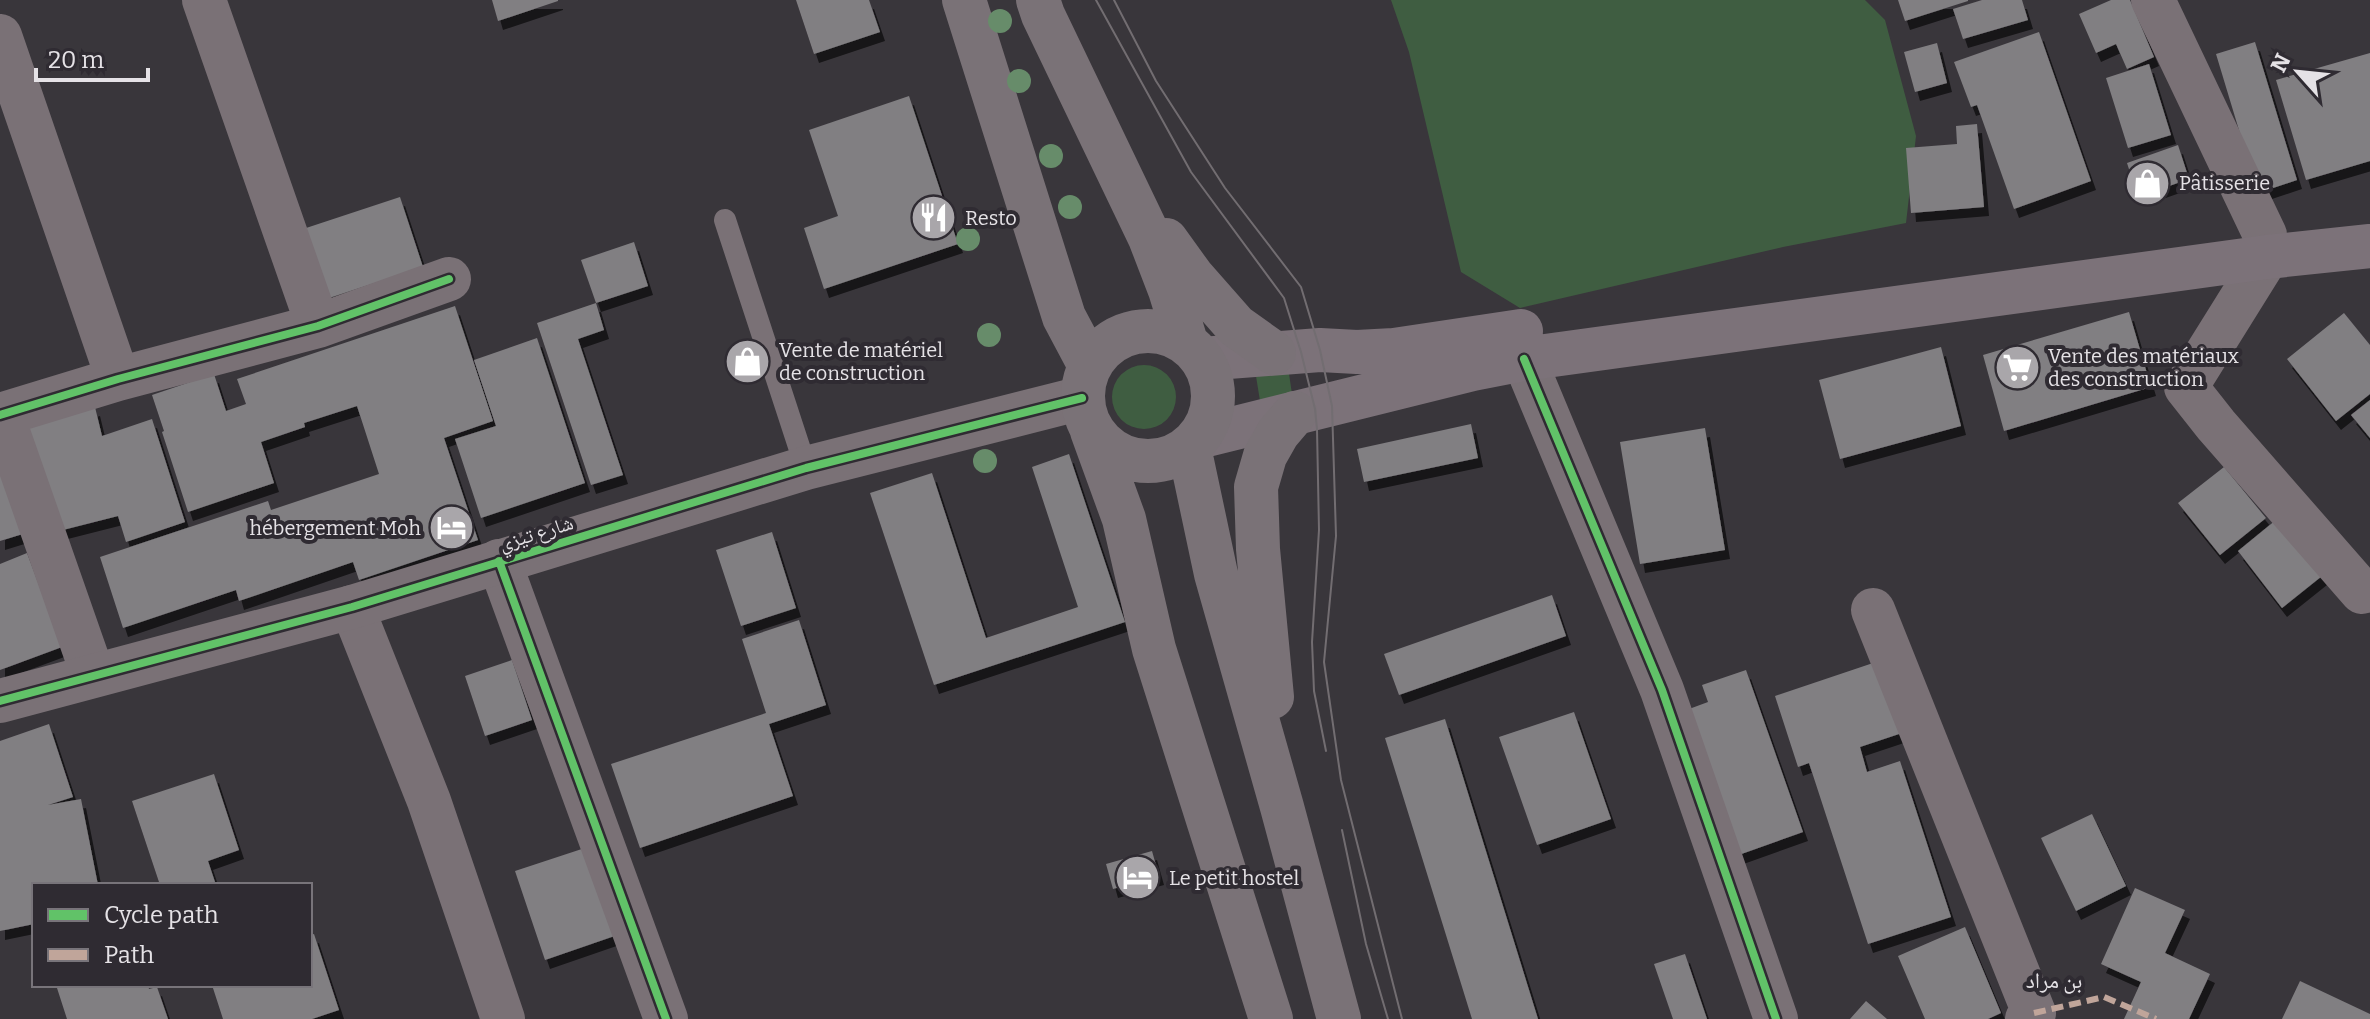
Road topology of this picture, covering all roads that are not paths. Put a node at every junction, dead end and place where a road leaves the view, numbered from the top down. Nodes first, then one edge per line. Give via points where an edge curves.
1 (204, 0) edge
2 (964, 0) edge
3 (1038, 0) edge
4 (2153, 0) edge
5 (0, 36) edge
6 (1131, 198) junction
7 (725, 220) dead end
8 (2370, 224) edge
9 (2266, 246) junction
10 (2370, 246) edge
11 (449, 279) dead end
12 (318, 326) junction
13 (1194, 351) junction
14 (1274, 353) junction
15 (1524, 359) junction
16 (118, 379) junction
17 (1088, 398) junction
18 (1295, 413) junction
19 (1, 415) edge
20 (1194, 442) junction
21 (806, 468) junction
22 (499, 561) junction
23 (2362, 592) dead end
24 (352, 607) junction
25 (1873, 610) dead end
26 (93, 675) junction
27 (0, 701) edge
28 (1282, 807) junction
29 (503, 1019) edge
30 (666, 1019) edge
31 (1271, 1019) edge
32 (1339, 1019) edge
33 (1776, 1019) edge
34 (2027, 1019) edge

1 - 12 street
2 - 17 main road
3 - 6 main road
4 - 9 street
5 - 16 street
6 - 13 main road
6 - 14 main road via 1219,309
7 - 21 lane
8 - 9 main road
9 - 10 main road
9 - 14 main road via 1394,350
9 - 15 main road
9 - 23 street via 2186,387
11 - 12 street
12 - 16 street
13 - 14 main road
13 - 17 main road via 1169,334 1151,331 1115,340 1100,351
13 - 20 main road via 1210,374 1213,390 1208,423
15 - 18 main road
15 - 33 street via 1662,690
16 - 19 street
17 - 20 main road via 1111,451 1137,461 1164,460
17 - 21 street, شارع تيزي
17 - 31 main road via 1124,519 1154,649
18 - 20 main road
18 - 28 main road via 1265,456 1256,487
19 - 26 street
20 - 28 main road via 1216,574
21 - 22 street, شارع تيزي
22 - 24 street, شارع تيزي
22 - 30 street
24 - 26 street, شارع تيزي
24 - 29 street via 429,801
25 - 34 street via 2034,1013
26 - 27 street, شارع تيزي
28 - 32 main road

